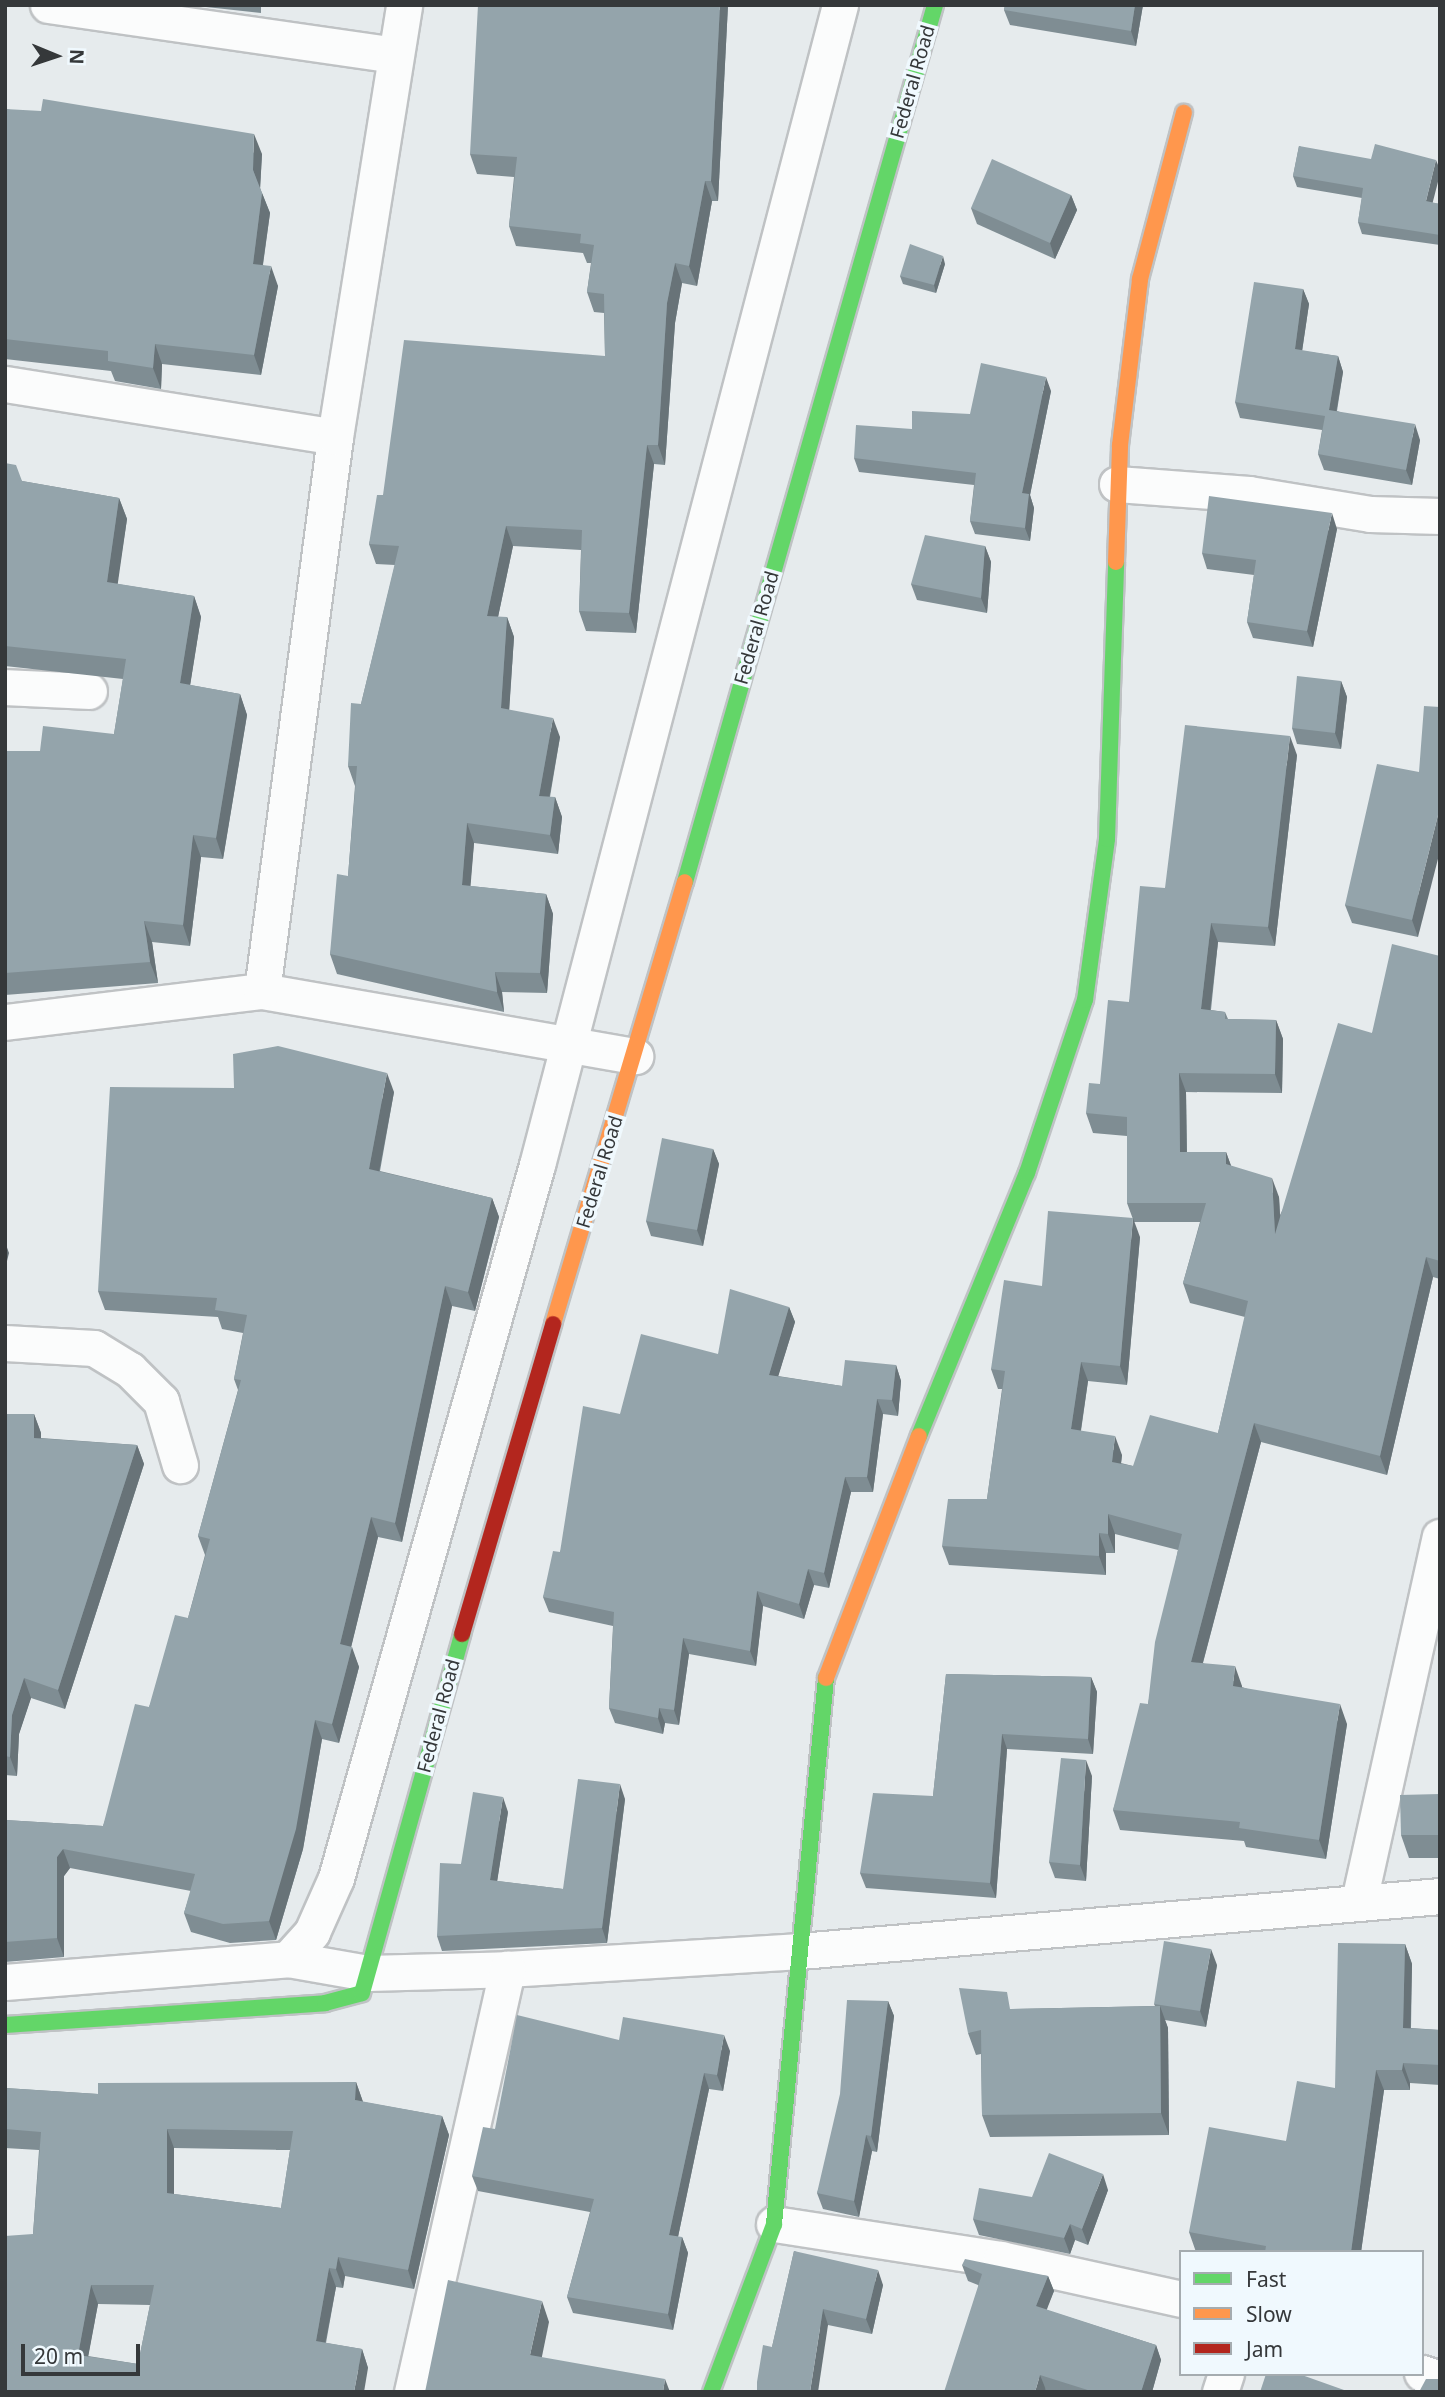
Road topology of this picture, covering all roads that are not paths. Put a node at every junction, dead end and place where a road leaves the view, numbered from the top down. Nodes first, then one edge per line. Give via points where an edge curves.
1 (48, 5) edge
2 (404, 5) edge
3 (840, 5) edge
4 (935, 5) edge
5 (394, 55) junction
6 (1184, 114) dead end
7 (5, 384) edge
8 (335, 437) junction
9 (1117, 484) junction
10 (1440, 516) edge
11 (5, 687) edge
12 (89, 691) dead end
13 (262, 991) junction
14 (5, 1022) edge
15 (568, 1043) junction
16 (635, 1056) junction
17 (5, 1343) edge
18 (180, 1465) dead end
19 (1440, 1537) edge
20 (1440, 1896) edge
21 (1359, 1901) junction
22 (800, 1951) junction
23 (288, 1959) junction
24 (508, 1969) junction
25 (368, 1973) junction
26 (5, 1982) edge
27 (5, 2025) edge
28 (774, 2224) junction
29 (1179, 2299) edge
30 (412, 2392) edge
31 (711, 2392) edge

1 - 5 street
2 - 5 street
3 - 15 street
4 - 16 street, Federal Road
5 - 8 street
6 - 9 street via 1140,279
7 - 8 street
8 - 13 street
9 - 10 street via 1249,494 1370,514
9 - 22 street via 1107,839 1085,1000 1027,1173 828,1660
11 - 12 street
13 - 14 street
13 - 15 street
15 - 16 street
15 - 23 street via 336,1878 312,1932
16 - 25 street, Federal Road via 493,1522
17 - 18 street via 94,1348 130,1370 161,1401
19 - 21 street
20 - 21 street
21 - 22 street
22 - 24 street
22 - 28 street
23 - 25 street
23 - 26 street
24 - 25 street
24 - 30 street
25 - 27 street, Federal Road via 362,1993 325,2003
28 - 29 street via 1002,2259
28 - 31 street

